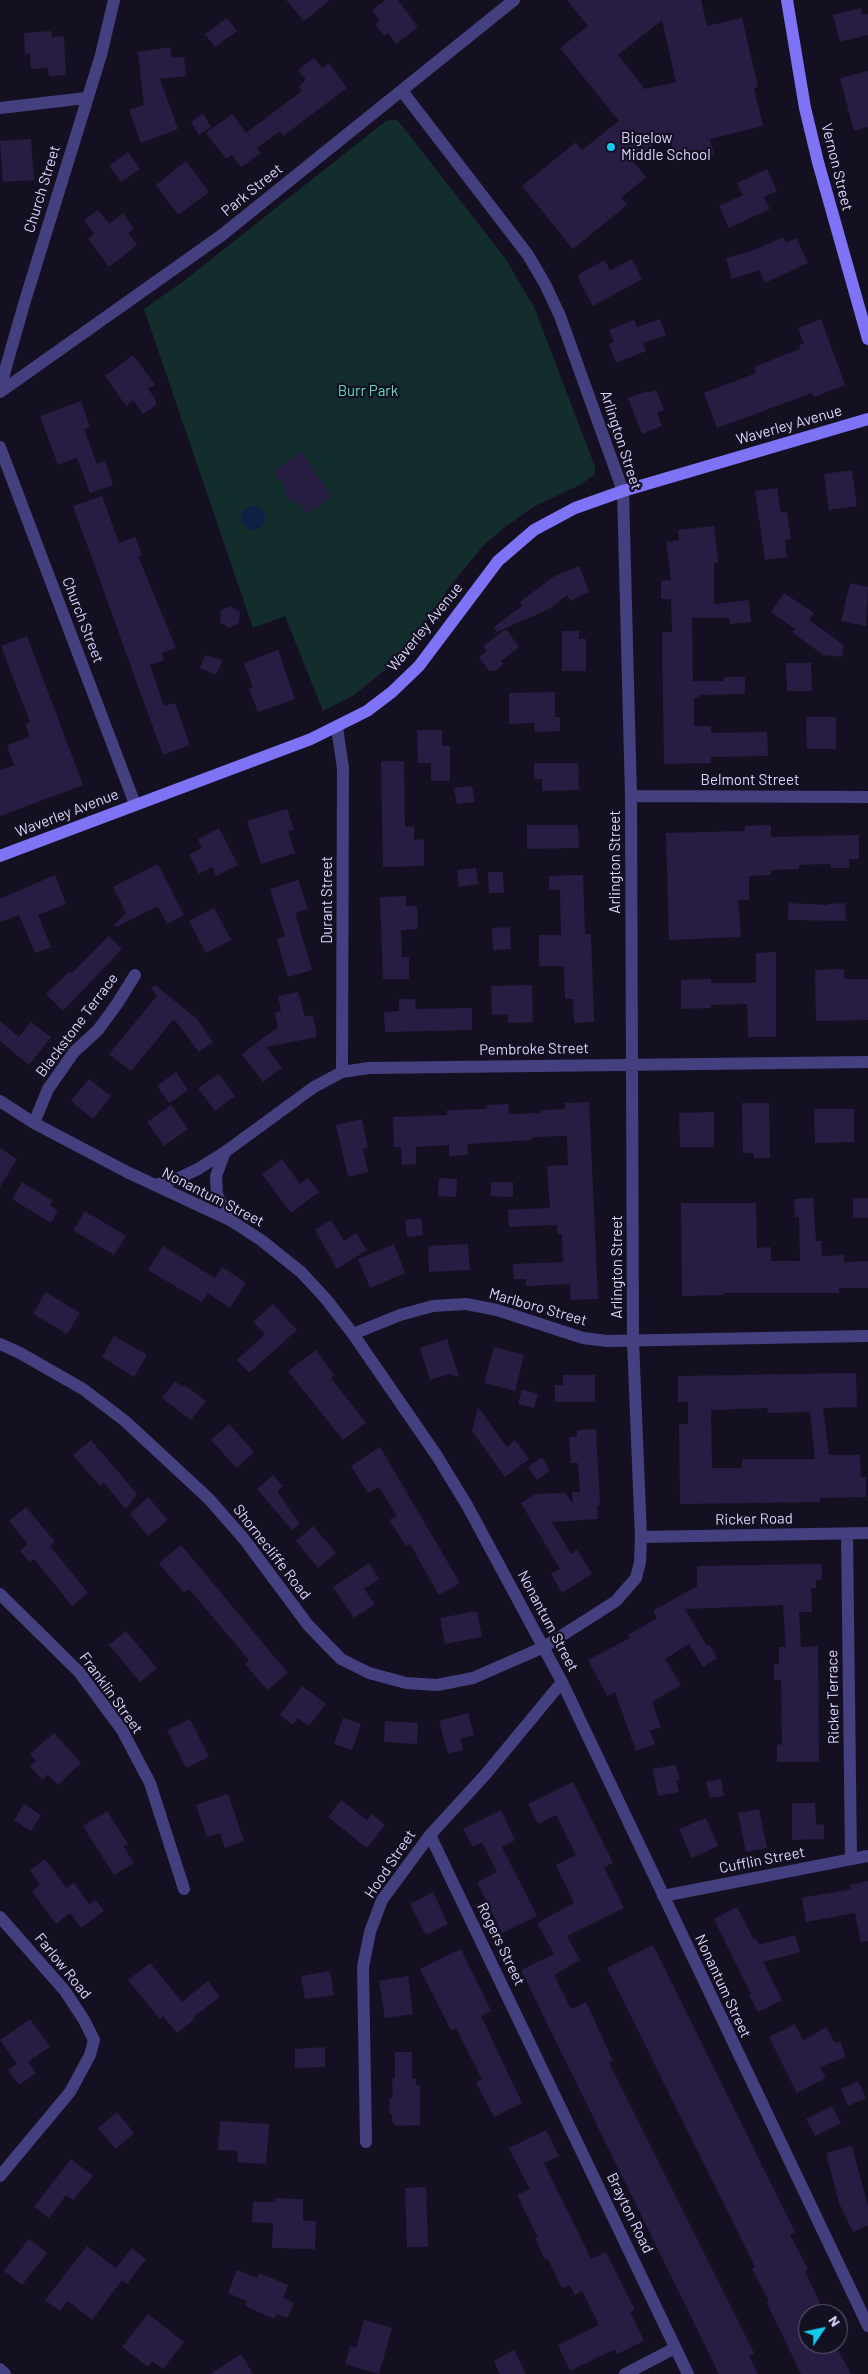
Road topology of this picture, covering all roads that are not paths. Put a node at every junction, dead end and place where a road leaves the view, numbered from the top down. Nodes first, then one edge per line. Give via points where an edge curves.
1 (114, 0) edge
2 (514, 0) edge
3 (787, 0) edge
4 (402, 91) junction
5 (86, 98) junction
6 (0, 108) edge
7 (868, 339) edge
8 (0, 388) edge
9 (0, 392) edge
10 (868, 419) edge
11 (0, 447) edge
12 (623, 491) junction
13 (337, 728) junction
14 (631, 796) junction
15 (868, 797) edge
16 (135, 804) junction
17 (0, 856) edge
18 (135, 975) dead end
19 (868, 1062) edge
20 (633, 1063) junction
21 (342, 1072) junction
22 (0, 1101) edge
23 (34, 1123) junction
24 (225, 1152) junction
25 (155, 1185) junction
26 (230, 1220) junction
27 (353, 1334) junction
28 (868, 1336) edge
29 (634, 1341) junction
30 (0, 1344) edge
31 (868, 1533) edge
32 (847, 1534) junction
33 (641, 1537) junction
34 (0, 1594) edge
35 (544, 1647) junction
36 (562, 1682) junction
37 (430, 1835) junction
38 (868, 1856) edge
39 (851, 1859) junction
40 (184, 1889) dead end
41 (663, 1896) junction
42 (0, 1917) edge
43 (540, 2068) joint
44 (366, 2142) dead end
45 (0, 2176) edge
46 (868, 2326) edge
47 (675, 2348) junction
48 (0, 2369) edge
49 (6, 2374) edge
50 (624, 2374) edge
51 (688, 2374) edge

1 - 5 street, Church Street via 101,55
2 - 4 street, Park Street
3 - 7 street, Vernon Street via 805,108
4 - 9 street, Park Street via 222,235
4 - 12 street, Arlington Street via 528,255 545,284 560,316
5 - 6 street
5 - 8 street, Church Street
10 - 12 street, Waverley Avenue
11 - 16 street, Church Street
12 - 13 street, Waverley Avenue via 575,508 534,530 498,561 418,666 392,692
12 - 14 street, Arlington Street
13 - 16 street, Waverley Avenue
13 - 21 street, Durant Street via 343,768
14 - 15 street, Belmont Street
14 - 20 street, Arlington Street
16 - 17 street, Waverley Avenue
18 - 23 street, Blackstone Terrace via 98,1030 74,1052 48,1089
19 - 20 street, Pembroke Street
20 - 21 street, Pembroke Street via 368,1068
20 - 29 street, Arlington Street
21 - 24 street, Pembroke Street via 314,1087
22 - 23 street, Nonantum Street
23 - 25 street, Nonantum Street
24 - 25 street, Pembroke Street via 192,1172
24 - 26 street via 216,1176 217,1195
25 - 26 street, Nonantum Street
26 - 27 street, Nonantum Street via 301,1272
27 - 29 street, Marlboro Street via 433,1306 466,1304 498,1310 583,1338
27 - 35 street, Nonantum Street via 437,1456
28 - 29 street, Marlboro Street
29 - 33 street, Arlington Street
30 - 35 street, Shornecliffe Road via 84,1389 159,1452 209,1499 308,1625 341,1658 369,1673 406,1683 438,1685 472,1678
31 - 32 street, Ricker Road
32 - 33 street, Ricker Road
32 - 39 street, Ricker Terrace
33 - 35 street, Arlington Street via 640,1562 636,1578 628,1590
34 - 40 street, Franklin Street via 79,1672 122,1730 150,1783
35 - 36 street, Nonantum Street
36 - 37 street, Hood Street
36 - 41 street, Nonantum Street
37 - 43 street, Rogers Street
37 - 44 street, Hood Street via 382,1900 370,1932 363,1967
38 - 39 street, Cufflin Street
39 - 41 street, Cufflin Street
41 - 46 street, Nonantum Street
42 - 45 street, Farlow Road via 65,1991 94,2041 70,2092
43 - 47 street, Brayton Road
47 - 50 street
47 - 51 street, Brayton Road
48 - 49 street

